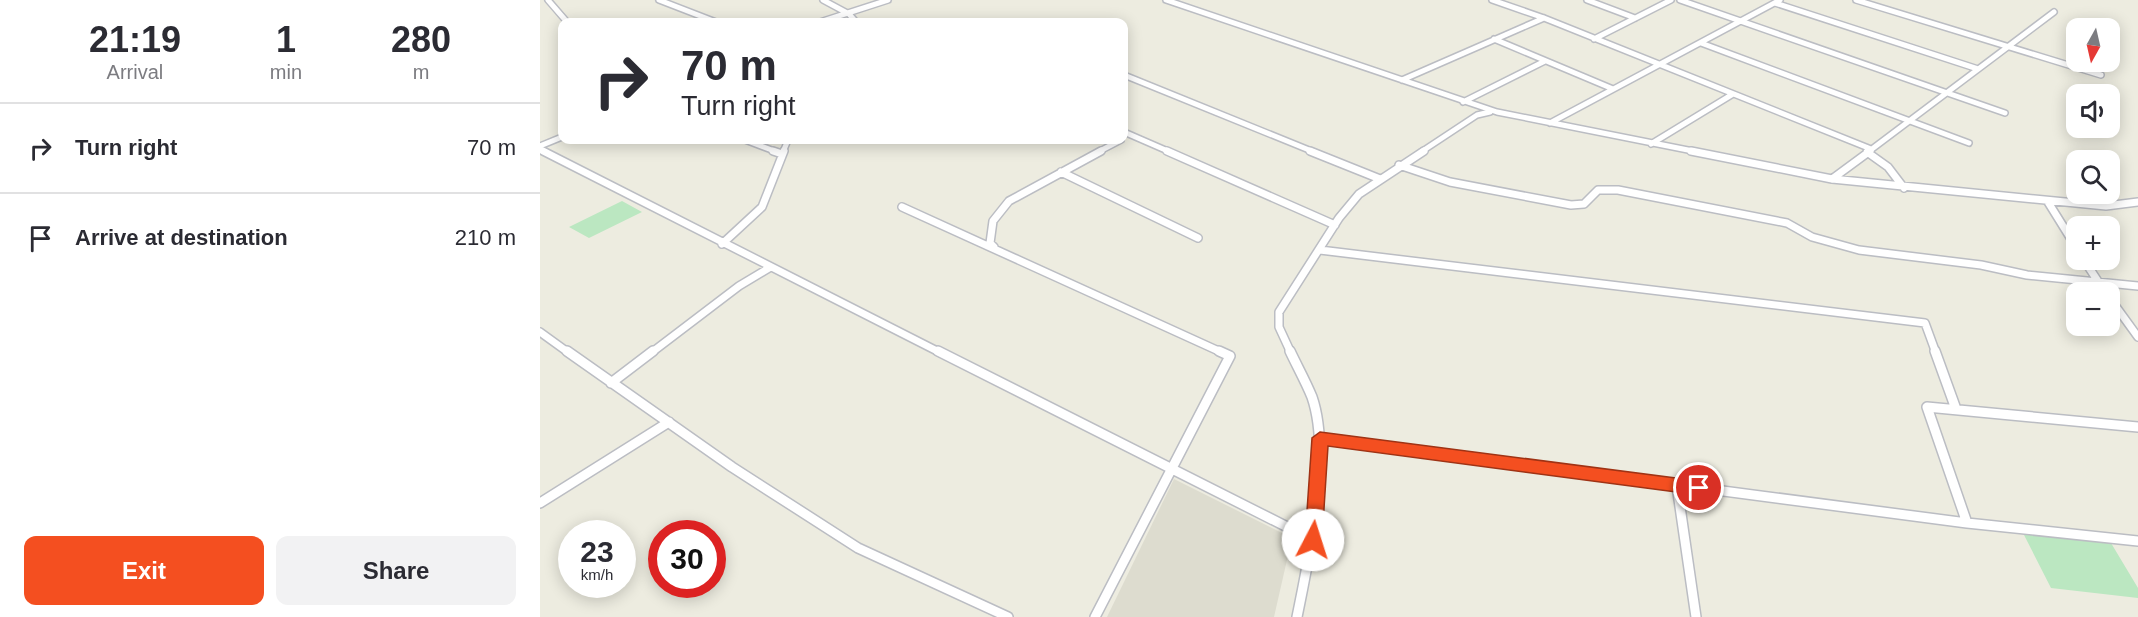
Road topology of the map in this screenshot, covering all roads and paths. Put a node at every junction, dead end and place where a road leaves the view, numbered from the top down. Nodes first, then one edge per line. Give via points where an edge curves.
1 (548, 0) edge
2 (659, 0) edge
3 (823, 0) edge
4 (888, 0) edge
5 (1166, 0) edge
6 (1492, 0) edge
7 (1587, 0) edge
8 (1671, 0) edge
9 (1680, 0) edge
10 (1856, 0) edge
11 (1778, 1) edge
12 (2054, 12) dead end
13 (849, 14) junction
14 (564, 18) edge
15 (706, 18) edge
16 (834, 18) edge
17 (852, 18) edge
18 (1544, 18) junction
19 (1635, 18) junction
20 (1741, 21) junction
21 (1494, 39) junction
22 (1594, 39) junction
23 (1701, 43) junction
24 (2008, 46) junction
25 (1545, 61) junction
26 (1658, 65) junction
27 (1978, 69) junction
28 (2101, 75) dead end
29 (1128, 77) edge
30 (1402, 80) junction
31 (1613, 89) junction
32 (1947, 93) junction
33 (1733, 94) junction
34 (1463, 102) junction
35 (1497, 112) junction
36 (2005, 113) dead end
37 (1909, 121) junction
38 (1550, 123) junction
39 (1128, 138) edge
40 (558, 139) edge
41 (1969, 143) dead end
42 (756, 144) edge
43 (786, 144) edge
44 (1110, 144) edge
45 (1651, 144) junction
46 (540, 148) edge
47 (1869, 151) junction
48 (782, 154) junction
49 (1399, 165) junction
50 (1061, 172) junction
51 (1380, 179) junction
52 (1832, 179) junction
53 (1904, 188) junction
54 (2048, 202) junction
55 (2138, 202) edge
56 (902, 207) dead end
57 (1335, 225) junction
58 (2066, 231) edge
59 (1198, 238) dead end
60 (722, 244) junction
61 (995, 248) junction
62 (1320, 250) junction
63 (769, 268) junction
64 (2090, 270) edge
65 (2097, 282) joint
66 (2120, 284) edge
67 (2138, 286) edge
68 (2120, 312) edge
69 (540, 332) edge
70 (2138, 337) edge
71 (611, 383) junction
72 (1956, 410) junction
73 (669, 422) junction
74 (2138, 427) edge
75 (1320, 438) junction
76 (1173, 468) junction
77 (1677, 486) junction
78 (540, 503) edge
79 (1967, 523) junction
80 (1313, 540) junction
81 (2138, 541) edge
82 (1008, 617) edge
83 (1095, 617) edge
84 (1297, 617) edge
85 (1696, 617) edge

1 - 14 street
2 - 15 street
3 - 13 street
4 - 13 street
5 - 30 street
6 - 18 street
7 - 19 street
8 - 19 street
9 - 20 street
10 - 24 street
11 - 20 street
11 - 27 street
12 - 24 street
13 - 16 street
13 - 17 street
18 - 21 street
18 - 22 street
19 - 22 street
20 - 23 street
20 - 32 street
21 - 25 street
21 - 30 street
22 - 26 street
23 - 26 street
23 - 37 street
24 - 27 street
24 - 28 street
25 - 31 street
25 - 34 street
26 - 31 street
26 - 33 street
27 - 32 street
29 - 51 street
30 - 34 street
31 - 38 street
32 - 36 street
32 - 37 street
33 - 45 street
33 - 47 street
34 - 35 street
35 - 38 street
35 - 49 street via 1477,115
37 - 41 street
37 - 47 street
38 - 45 street
39 - 57 street
40 - 46 street
42 - 48 street
43 - 48 street
44 - 50 street
45 - 52 street
46 - 60 street
47 - 52 street
47 - 53 street
48 - 60 street via 762,207
49 - 51 street
49 - 65 street via 1450,182 1571,205 1584,204 1598,189 1617,190 1787,223 1812,237 1859,250
50 - 59 street
50 - 61 street via 1000,210 989,236
51 - 57 street via 1359,194
52 - 53 street
53 - 54 street
54 - 55 street via 2113,206
54 - 58 street
56 - 61 street
57 - 62 street
60 - 63 street
61 - 76 street via 1230,356
62 - 72 street via 1924,323
62 - 75 street via 1282,305 1278,320 1308,386
63 - 71 street via 739,286
63 - 76 street
64 - 65 street
66 - 67 street
68 - 70 street
69 - 71 street
71 - 73 street
72 - 74 street
72 - 79 street via 1927,407
73 - 78 street
73 - 82 street via 858,548
75 - 77 street
75 - 80 street
76 - 80 street
76 - 83 street
77 - 79 street
77 - 85 street
79 - 81 street
80 - 84 street

